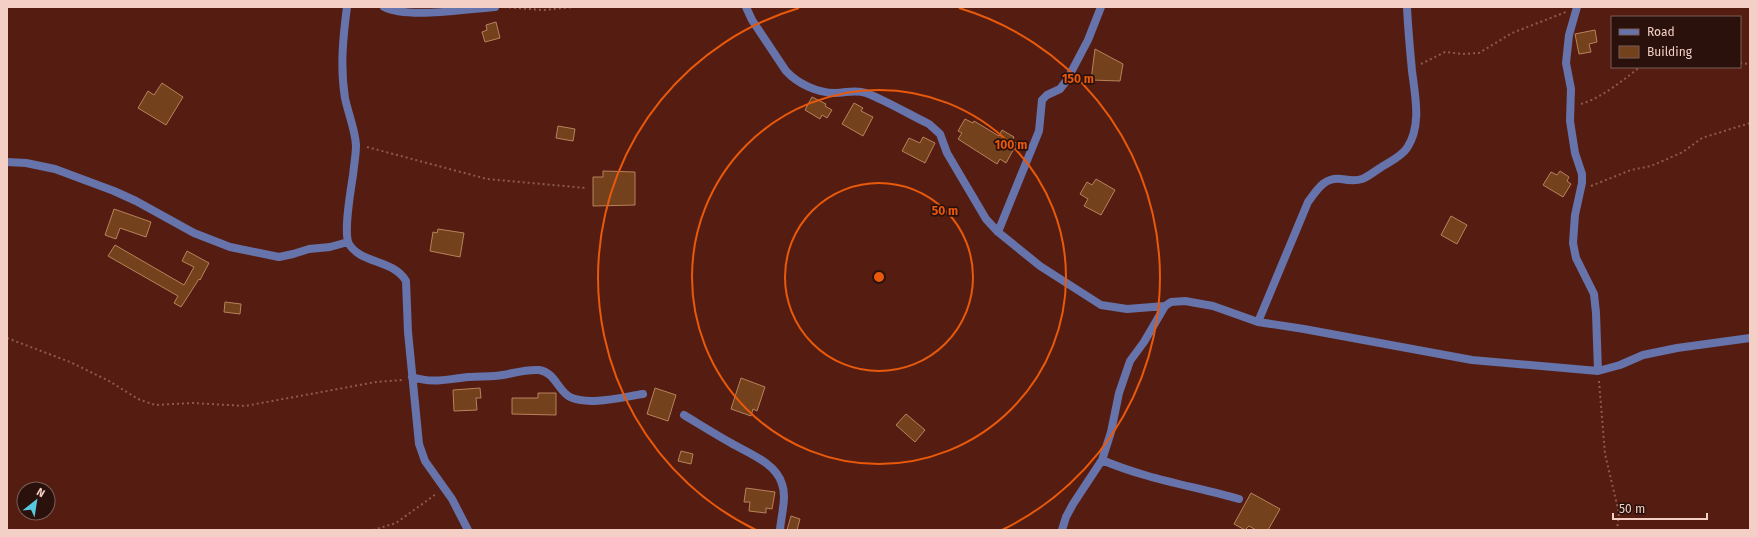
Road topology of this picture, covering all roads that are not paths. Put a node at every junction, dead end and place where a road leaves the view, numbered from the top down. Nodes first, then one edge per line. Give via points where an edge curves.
1 (347, 7) edge
2 (384, 7) edge
3 (494, 7) edge
4 (746, 7) edge
5 (1101, 7) edge
6 (1407, 7) edge
7 (1577, 7) edge
8 (7, 162) edge
9 (998, 232) junction
10 (348, 242) junction
11 (1165, 306) junction
12 (1258, 322) junction
13 (1750, 338) edge
14 (1598, 371) junction
15 (412, 378) junction
16 (643, 394) dead end
17 (684, 415) dead end
18 (1102, 460) junction
19 (1239, 499) dead end
20 (468, 530) edge
21 (780, 530) edge
22 (1062, 530) edge

1 - 10 street via 342,65 345,98 356,144
2 - 3 street via 407,12
4 - 9 street via 752,20 792,78 808,87 834,93 866,93 929,124 937,131 979,208
5 - 9 street via 1088,40 1067,80 1060,89 1042,100 1038,131
6 - 12 street via 1416,99 1414,132 1407,148 1362,179 1336,179 1322,183 1308,202
7 - 14 street via 1566,52 1571,89 1570,121 1575,153 1582,174 1573,243 1576,258 1594,294
8 - 10 street via 55,169 114,191 194,233 230,247 279,257
9 - 11 street via 1053,275 1101,305 1127,309
10 - 15 street via 359,253 396,269 406,281
11 - 12 street via 1172,302 1185,301 1213,306
11 - 18 street via 1130,361
12 - 14 street via 1472,360
13 - 14 street via 1643,355
15 - 16 street via 437,381 537,370 545,371 569,396 579,400 595,401
15 - 20 street via 419,444 426,461
17 - 21 street via 772,468 782,484
18 - 19 street via 1148,477 1194,486
18 - 22 street via 1073,504

